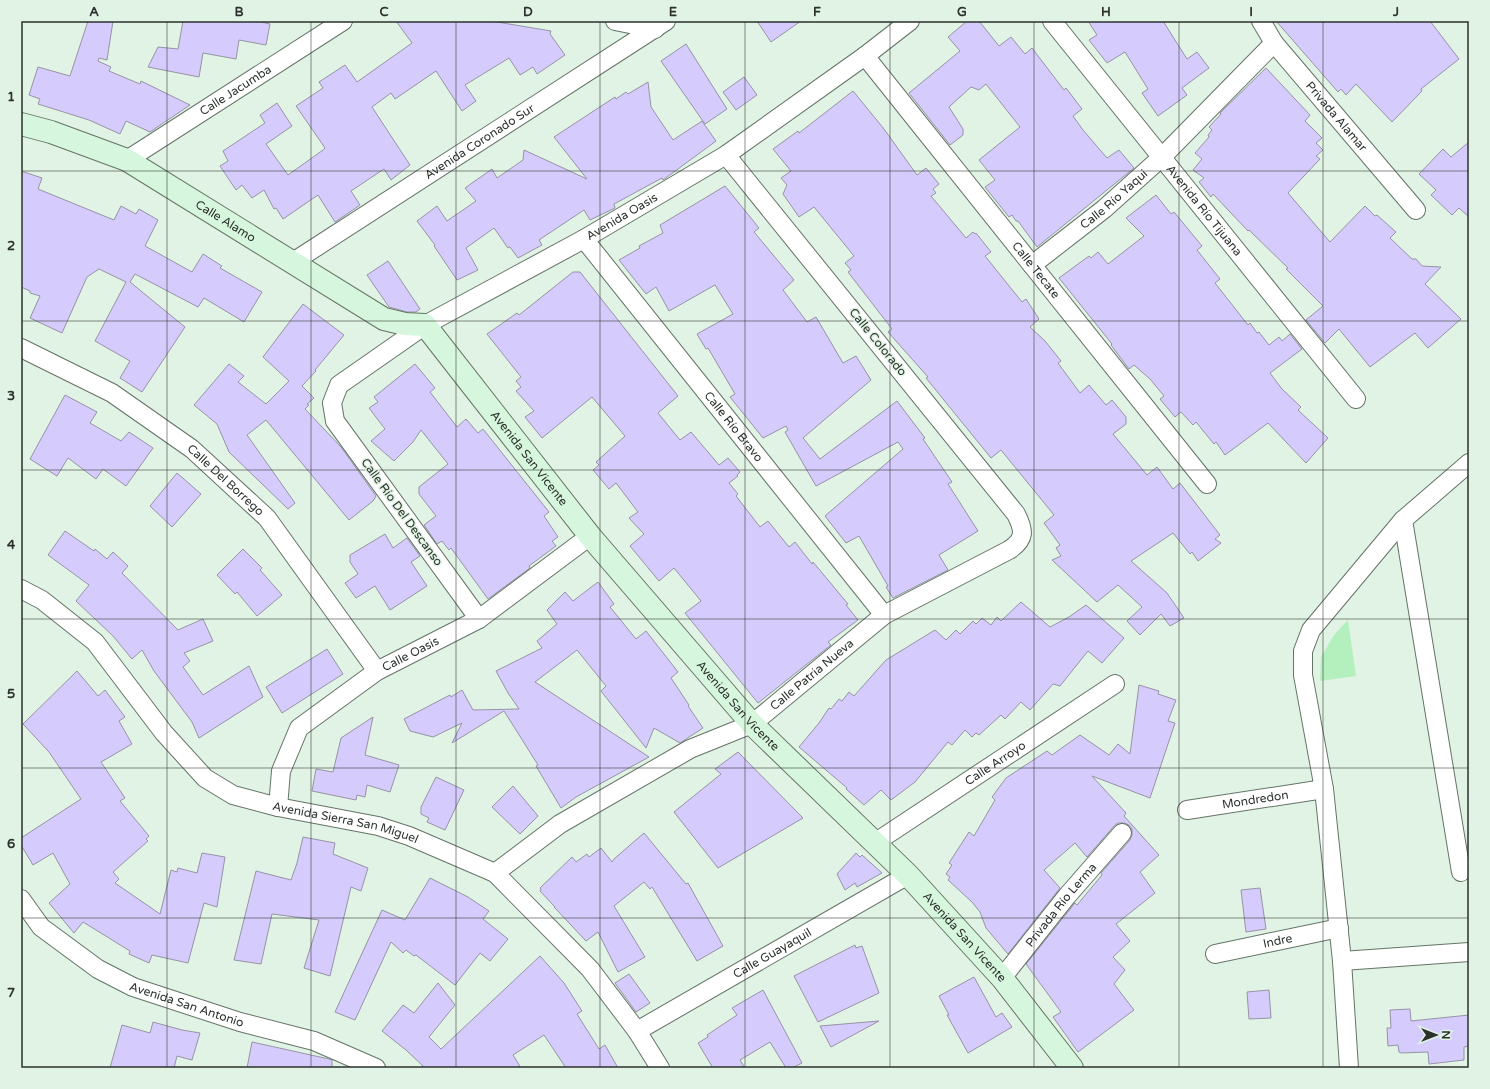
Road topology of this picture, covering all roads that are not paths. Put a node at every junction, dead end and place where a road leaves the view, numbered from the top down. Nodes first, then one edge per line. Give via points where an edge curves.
1 (343, 21) edge
2 (615, 21) edge
3 (910, 21) edge
4 (1052, 21) edge
5 (1261, 21) edge
6 (661, 25) edge
7 (1274, 43) junction
8 (865, 56) junction
9 (21, 124) edge
10 (726, 155) junction
11 (1162, 157) junction
12 (128, 160) junction
13 (1416, 210) dead end
14 (584, 239) junction
15 (293, 262) junction
16 (1032, 265) junction
17 (425, 325) junction
18 (21, 348) edge
19 (1356, 399) dead end
20 (332, 402) joint
21 (1469, 462) edge
22 (1207, 484) dead end
23 (1403, 520) junction
24 (1022, 534) joint
25 (590, 536) junction
26 (21, 589) edge
27 (884, 615) junction
28 (479, 619) junction
29 (377, 671) junction
30 (1115, 684) dead end
31 (752, 724) junction
32 (1324, 789) junction
33 (278, 807) junction
34 (1187, 810) dead end
35 (1122, 833) dead end
36 (876, 842) junction
37 (1461, 872) dead end
38 (495, 873) junction
39 (908, 874) junction
40 (21, 899) edge
41 (1339, 928) junction
42 (1469, 952) edge
43 (1215, 954) dead end
44 (1342, 961) junction
45 (1002, 978) junction
46 (637, 1031) junction
47 (376, 1068) edge
48 (660, 1068) edge
49 (1072, 1068) edge
50 (1349, 1068) edge

1 - 12 street, Calle Jacumba
2 - 6 street
3 - 8 street, Avenida Oasis
4 - 11 street, Avenida Río Tijuana
5 - 7 street, Privada Alamar
6 - 15 street, Avenida Coronado Sur
7 - 11 street, Calle Río Yaqui
7 - 13 street, Privada Alamar
8 - 10 street, Avenida Oasis
8 - 16 street, Calle Tecate
9 - 12 street, Calle Alamo
10 - 14 street, Avenida Oasis
10 - 24 street, Calle Colorado via 1016,514
11 - 16 street, Calle Río Yaqui via 1104,209
11 - 19 street, Avenida Río Tijuana
12 - 15 street, Calle Alamo
14 - 17 street, Avenida Oasis
14 - 27 street, Calle Río Bravo
15 - 17 street, Calle Alamo via 384,319
16 - 22 street, Calle Tecate
17 - 20 street, Avenida Oasis via 339,385
17 - 25 street, Avenida San Vicente
18 - 29 street, Calle Del Borrego via 112,393 192,449 267,518
20 - 28 street, Calle Río Del Descanso via 335,421
21 - 23 street
23 - 32 street via 1311,630 1303,651 1303,675
23 - 37 street
24 - 27 street, Calle Patria Nueva via 1019,544 1009,550
25 - 28 street, Calle Oasis
25 - 31 street, Avenida San Vicente
26 - 33 street, Avenida Sierra San Miguel via 42,600 95,642 164,733 205,778 233,795
27 - 31 street, Calle Patria Nueva
28 - 29 street, Calle Oasis
29 - 33 street, Calle Oasis via 299,728 281,771
30 - 36 street, Calle Arroyo
31 - 36 street, Avenida San Vicente
31 - 38 street, Calle Patria Nueva via 690,749 567,820
32 - 34 street, Mondredon
32 - 41 street
33 - 38 street, Avenida Sierra San Miguel via 378,826 409,836
35 - 45 street, Privada Río Lerma via 1067,896
36 - 39 street, Avenida San Vicente
38 - 46 street, Avenida Sierra San Miguel via 590,969
39 - 45 street, Avenida San Vicente
39 - 46 street, Calle Guayaquil
40 - 47 street, Avenida San Antonio via 41,927 98,969 133,987 240,1022 314,1040
41 - 43 street, Indre
41 - 44 street
42 - 44 street
44 - 50 street
45 - 49 street, Avenida San Vicente
46 - 48 street, Avenida Sierra San Miguel

